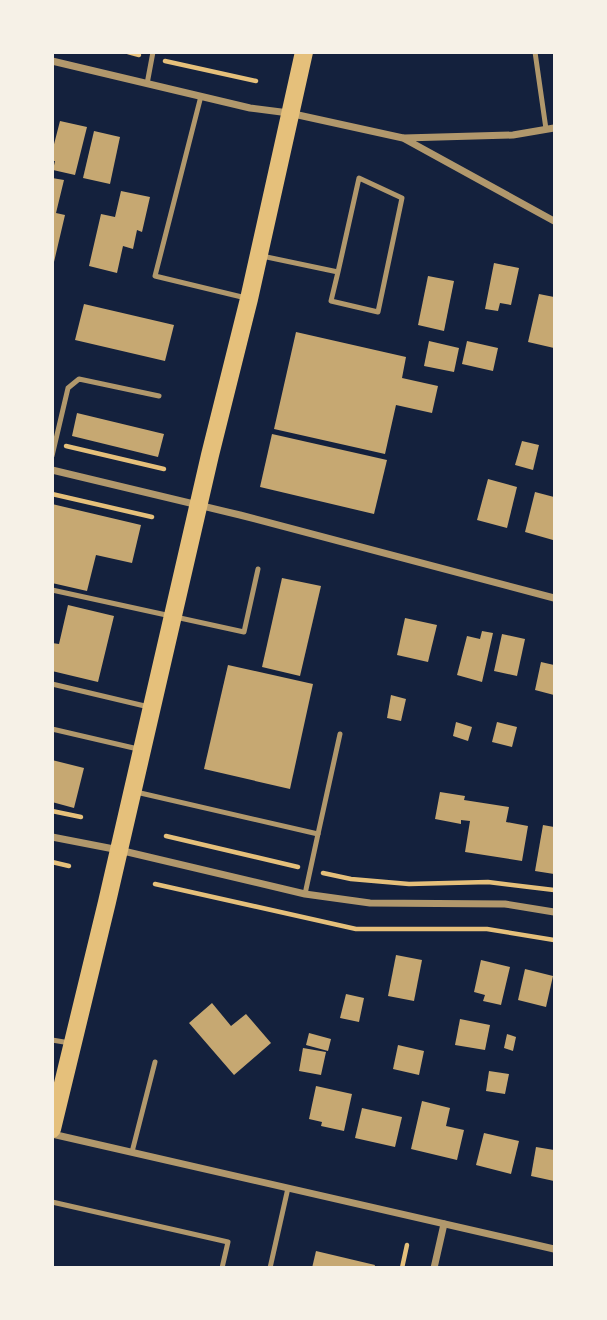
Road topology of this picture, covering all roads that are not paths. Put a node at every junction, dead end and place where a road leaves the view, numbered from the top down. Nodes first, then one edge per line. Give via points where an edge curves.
1 (304, 52) edge
2 (535, 52) edge
3 (153, 55) edge
4 (52, 61) edge
5 (147, 83) junction
6 (201, 96) junction
7 (289, 113) junction
8 (555, 128) edge
9 (546, 129) junction
10 (403, 138) junction
11 (555, 221) edge
12 (259, 255) junction
13 (338, 272) junction
14 (249, 299) junction
15 (159, 396) dead end
16 (52, 456) edge
17 (52, 470) edge
18 (199, 505) junction
19 (258, 569) dead end
20 (52, 590) edge
21 (555, 598) edge
22 (173, 618) junction
23 (52, 684) edge
24 (152, 708) junction
25 (52, 729) edge
26 (340, 734) dead end
27 (143, 750) junction
28 (133, 791) junction
29 (318, 834) junction
30 (52, 837) edge
31 (119, 850) junction
32 (305, 894) junction
33 (555, 912) edge
34 (52, 1040) edge
35 (73, 1044) junction
36 (155, 1062) dead end
37 (52, 1129) edge
38 (52, 1135) edge
39 (132, 1152) junction
40 (288, 1188) junction
41 (52, 1202) edge
42 (444, 1224) junction
43 (555, 1249) edge
44 (222, 1268) edge
45 (270, 1268) edge
46 (434, 1268) edge

1 - 7 main road
2 - 9 lane
3 - 5 lane
4 - 5 street
5 - 6 street
6 - 7 street
6 - 14 lane via 155,276
7 - 10 street
7 - 12 main road
8 - 9 street
9 - 10 street via 513,135
10 - 11 street
12 - 13 lane
12 - 14 main road
13 - 13 lane via 331,301 378,312 402,198 359,178
14 - 18 main road
15 - 16 lane via 79,379 68,388
17 - 18 street
18 - 21 street
18 - 22 main road
19 - 22 lane via 244,632
20 - 22 lane
22 - 24 main road
23 - 24 lane
24 - 27 main road
25 - 27 lane
26 - 29 lane
27 - 28 main road
28 - 29 lane
28 - 31 main road
29 - 32 lane
30 - 31 street
31 - 32 street
31 - 35 main road
32 - 33 street via 370,904 505,904
34 - 35 lane
35 - 37 main road
36 - 39 lane
38 - 39 street
39 - 40 street
40 - 42 street
40 - 45 lane
41 - 44 lane via 228,1242
42 - 43 street
42 - 46 street

